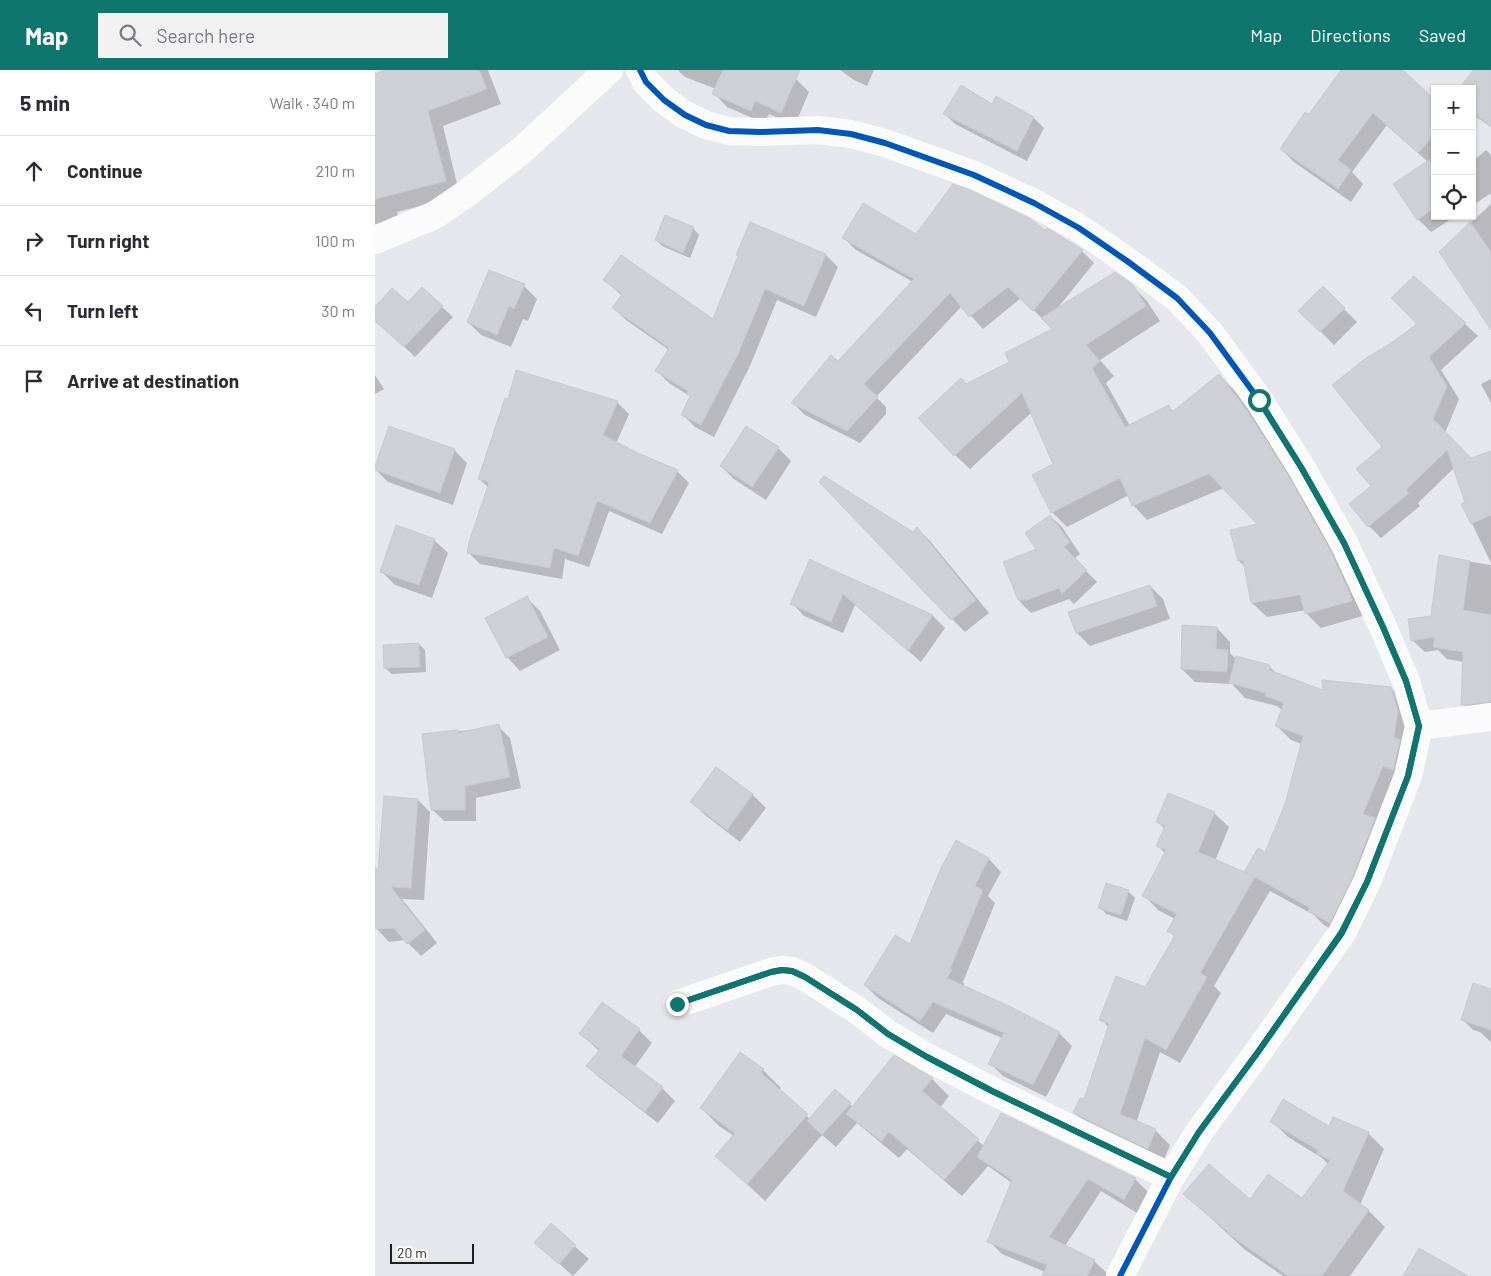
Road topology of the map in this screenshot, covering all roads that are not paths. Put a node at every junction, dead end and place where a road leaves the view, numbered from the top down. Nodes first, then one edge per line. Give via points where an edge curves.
1 (609, 70) edge
2 (640, 70) edge
3 (375, 240) edge
4 (1491, 717) edge
5 (1419, 726) junction
6 (677, 1004) dead end
7 (1171, 1177) junction
8 (1120, 1276) edge

1 - 3 street via 521,151 467,193 435,215
2 - 5 street via 646,82 664,100 706,125 729,131 818,130 851,134 885,142 974,175 1079,228 1177,298 1210,334 1259,400 1344,543 1406,681
4 - 5 street
5 - 7 street via 1408,776 1390,824 1367,882 1341,933 1199,1132
6 - 7 street via 771,972 792,971 927,1057
7 - 8 street

